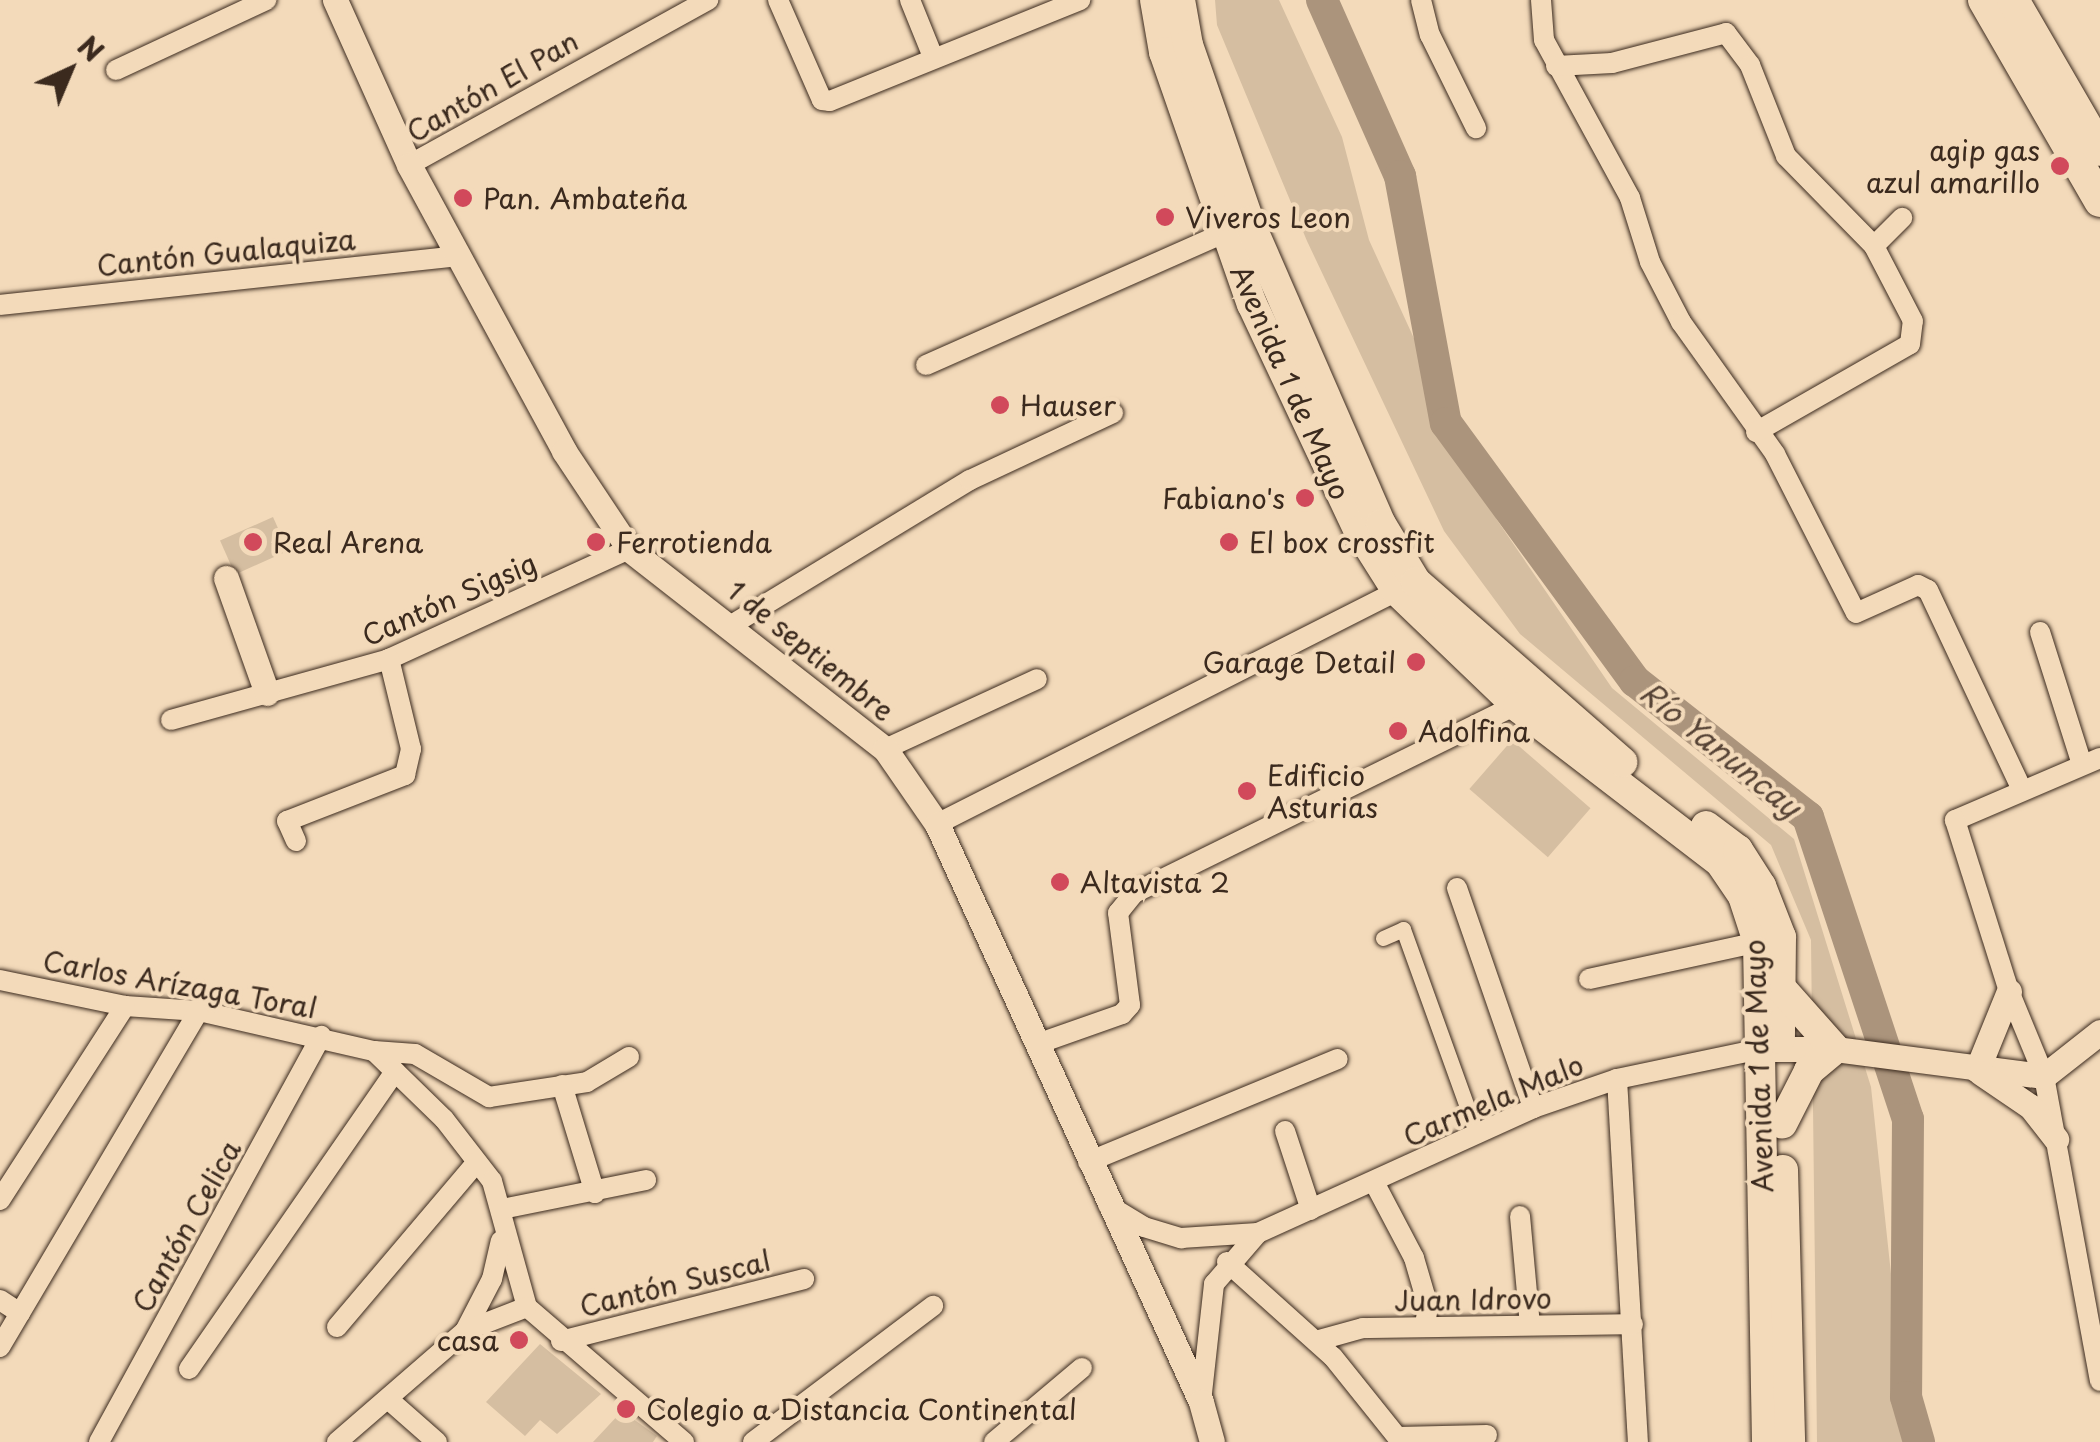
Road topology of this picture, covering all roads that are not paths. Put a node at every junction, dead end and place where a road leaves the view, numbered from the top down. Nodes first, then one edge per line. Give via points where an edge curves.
1 (266, 0) edge
2 (335, 0) edge
3 (708, 0) edge
4 (778, 0) edge
5 (910, 0) edge
6 (1080, 0) edge
7 (1154, 0) edge
8 (1180, 0) edge
9 (1421, 0) edge
10 (1541, 0) edge
11 (1984, 0) edge
12 (2013, 0) edge
13 (934, 58) junction
14 (1556, 66) junction
15 (116, 70) dead end
16 (1476, 128) dead end
17 (2095, 131) edge
18 (409, 165) junction
19 (2100, 201) edge
20 (1902, 218) dead end
21 (1237, 228) junction
22 (1874, 246) junction
23 (458, 256) junction
24 (0, 306) edge
25 (926, 365) dead end
26 (1113, 413) dead end
27 (1756, 432) junction
28 (630, 548) junction
29 (226, 578) dead end
30 (1397, 591) junction
31 (734, 624) junction
32 (2040, 632) dead end
33 (389, 659) junction
34 (1037, 679) dead end
35 (267, 693) junction
36 (1528, 699) junction
37 (171, 720) dead end
38 (885, 750) junction
39 (2091, 760) edge
40 (2021, 788) junction
41 (937, 824) junction
42 (296, 841) dead end
43 (1457, 888) dead end
44 (1383, 938) dead end
45 (1769, 940) junction
46 (1589, 979) dead end
47 (1, 982) edge
48 (1780, 987) junction
49 (2009, 991) junction
50 (124, 1006) junction
51 (198, 1011) junction
52 (2100, 1032) edge
53 (321, 1036) junction
54 (1037, 1044) junction
55 (1770, 1049) junction
56 (1838, 1049) junction
57 (374, 1051) junction
58 (629, 1056) dead end
59 (1338, 1059) dead end
60 (1977, 1070) junction
61 (395, 1071) junction
62 (2044, 1076) junction
63 (1616, 1078) junction
64 (562, 1086) junction
65 (1533, 1108) junction
66 (1782, 1124) junction
67 (1285, 1131) dead end
68 (1478, 1134) junction
69 (2056, 1139) junction
70 (477, 1162) junction
71 (1088, 1162) junction
72 (646, 1180) dead end
73 (1374, 1182) junction
74 (594, 1193) junction
75 (0, 1200) edge
76 (1106, 1204) junction
77 (1311, 1210) junction
78 (1520, 1216) dead end
79 (502, 1219) junction
80 (1258, 1233) junction
81 (1227, 1262) junction
82 (804, 1279) dead end
83 (0, 1300) edge
84 (933, 1306) dead end
85 (527, 1307) junction
86 (20, 1312) junction
87 (1633, 1324) junction
88 (1530, 1325) junction
89 (1425, 1326) junction
90 (337, 1327) dead end
91 (465, 1331) junction
92 (1316, 1341) junction
93 (560, 1342) junction
94 (0, 1347) edge
95 (188, 1368) dead end
96 (1082, 1368) dead end
97 (2100, 1379) edge
98 (388, 1399) junction
99 (1202, 1402) junction
100 (1486, 1435) dead end
101 (1400, 1439) edge
102 (99, 1442) edge
103 (337, 1442) edge
104 (437, 1442) edge
105 (684, 1442) edge
106 (753, 1442) edge
107 (994, 1442) edge
108 (1212, 1442) edge
109 (1638, 1442) edge
110 (1767, 1442) edge
111 (1790, 1442) edge

1 - 15 street
2 - 18 street, 1 de septiembre
3 - 18 street, Cantón El Pan
4 - 13 street via 822,100
5 - 13 street
6 - 13 street
7 - 21 main road, Avenida 1 de Mayo via 1164,52
8 - 21 main road, Avenida 1 de Mayo
9 - 16 street via 1430,35
10 - 14 street via 1544,40
11 - 19 main road
12 - 17 main road
14 - 22 street via 1612,64 1726,34 1750,65 1786,156
14 - 27 street via 1630,198 1650,262 1681,322
18 - 23 street, 1 de septiembre
20 - 22 street
21 - 25 street
21 - 30 main road, Avenida 1 de Mayo via 1359,531
21 - 36 main road, Avenida 1 de Mayo via 1380,524 1416,582
22 - 27 street via 1913,320 1910,344
23 - 24 street, Cantón Gualaquiza
23 - 28 street, 1 de septiembre via 564,451
26 - 31 street via 970,480
27 - 40 street via 1775,454 1856,613 1918,585 1928,590
28 - 31 street, 1 de septiembre
28 - 33 street, Cantón Sigsig
29 - 35 street
30 - 36 main road, Avenida 1 de Mayo
30 - 41 street
31 - 38 street, 1 de septiembre
32 - 39 street
33 - 35 street, Cantón Sigsig
33 - 42 street via 411,748 405,775 288,820
34 - 38 street
35 - 37 street, Cantón Sigsig
36 - 45 main road, Avenida 1 de Mayo via 1738,850 1761,886
36 - 54 street via 1134,893 1118,913 1130,1005 1122,1014
38 - 41 street, 1 de septiembre
39 - 40 street
40 - 49 street via 1954,820
41 - 54 street, 1 de septiembre
43 - 65 street
44 - 68 street via 1403,929
45 - 46 street
45 - 48 main road, Avenida 1 de Mayo
45 - 55 main road, Avenida 1 de Mayo
47 - 50 street, Carlos Arízaga Toral
48 - 55 main road, Avenida 1 de Mayo
48 - 56 main road
49 - 60 street
49 - 62 street
50 - 51 street, Carlos Arízaga Toral
50 - 75 street
51 - 53 street, Carlos Arízaga Toral
51 - 86 street
52 - 62 street
53 - 57 street, Carlos Arízaga Toral
53 - 102 street, Cantón Celica
54 - 71 street, 1 de septiembre
55 - 56 street
55 - 63 street, Carmela Malo
55 - 66 main road, Avenida 1 de Mayo
55 - 110 main road, Avenida 1 de Mayo
56 - 60 street
56 - 66 main road via 1809,1071
57 - 61 street, Carlos Arízaga Toral
57 - 64 street via 416,1054 480,1096
58 - 64 street via 587,1082
59 - 71 street
60 - 62 street
60 - 69 street via 2031,1108
61 - 70 street, Carlos Arízaga Toral
61 - 95 street
62 - 69 street
63 - 65 street, Carmela Malo
63 - 87 street
64 - 74 street
65 - 68 street, Carmela Malo
66 - 111 main road, Avenida 1 de Mayo
67 - 77 street
68 - 73 street, Carmela Malo
69 - 97 street
70 - 79 street, Carlos Arízaga Toral
70 - 90 street
71 - 76 street, 1 de septiembre
72 - 74 street
73 - 77 street, Carmela Malo
73 - 89 street via 1414,1258 1428,1306
74 - 79 street
76 - 80 street, Carmela Malo via 1144,1228 1182,1238
76 - 99 street, 1 de septiembre
77 - 80 street, Carmela Malo
78 - 88 street
79 - 85 street, Carlos Arízaga Toral
79 - 91 street via 492,1278
80 - 81 street, Carmela Malo
81 - 92 street
81 - 99 street, Carmela Malo via 1214,1284
82 - 93 street, Cantón Suscal
83 - 86 street
84 - 106 street
85 - 91 street
85 - 93 street, Carlos Arízaga Toral
86 - 94 street
87 - 88 street, Juan Idrovo
87 - 109 street
88 - 89 street, Juan Idrovo
89 - 92 street, Juan Idrovo via 1363,1328
91 - 98 street
92 - 101 street
93 - 105 street, Carlos Arízaga Toral
96 - 107 street
98 - 103 street
98 - 104 street
99 - 108 street, 1 de septiembre
100 - 101 street

